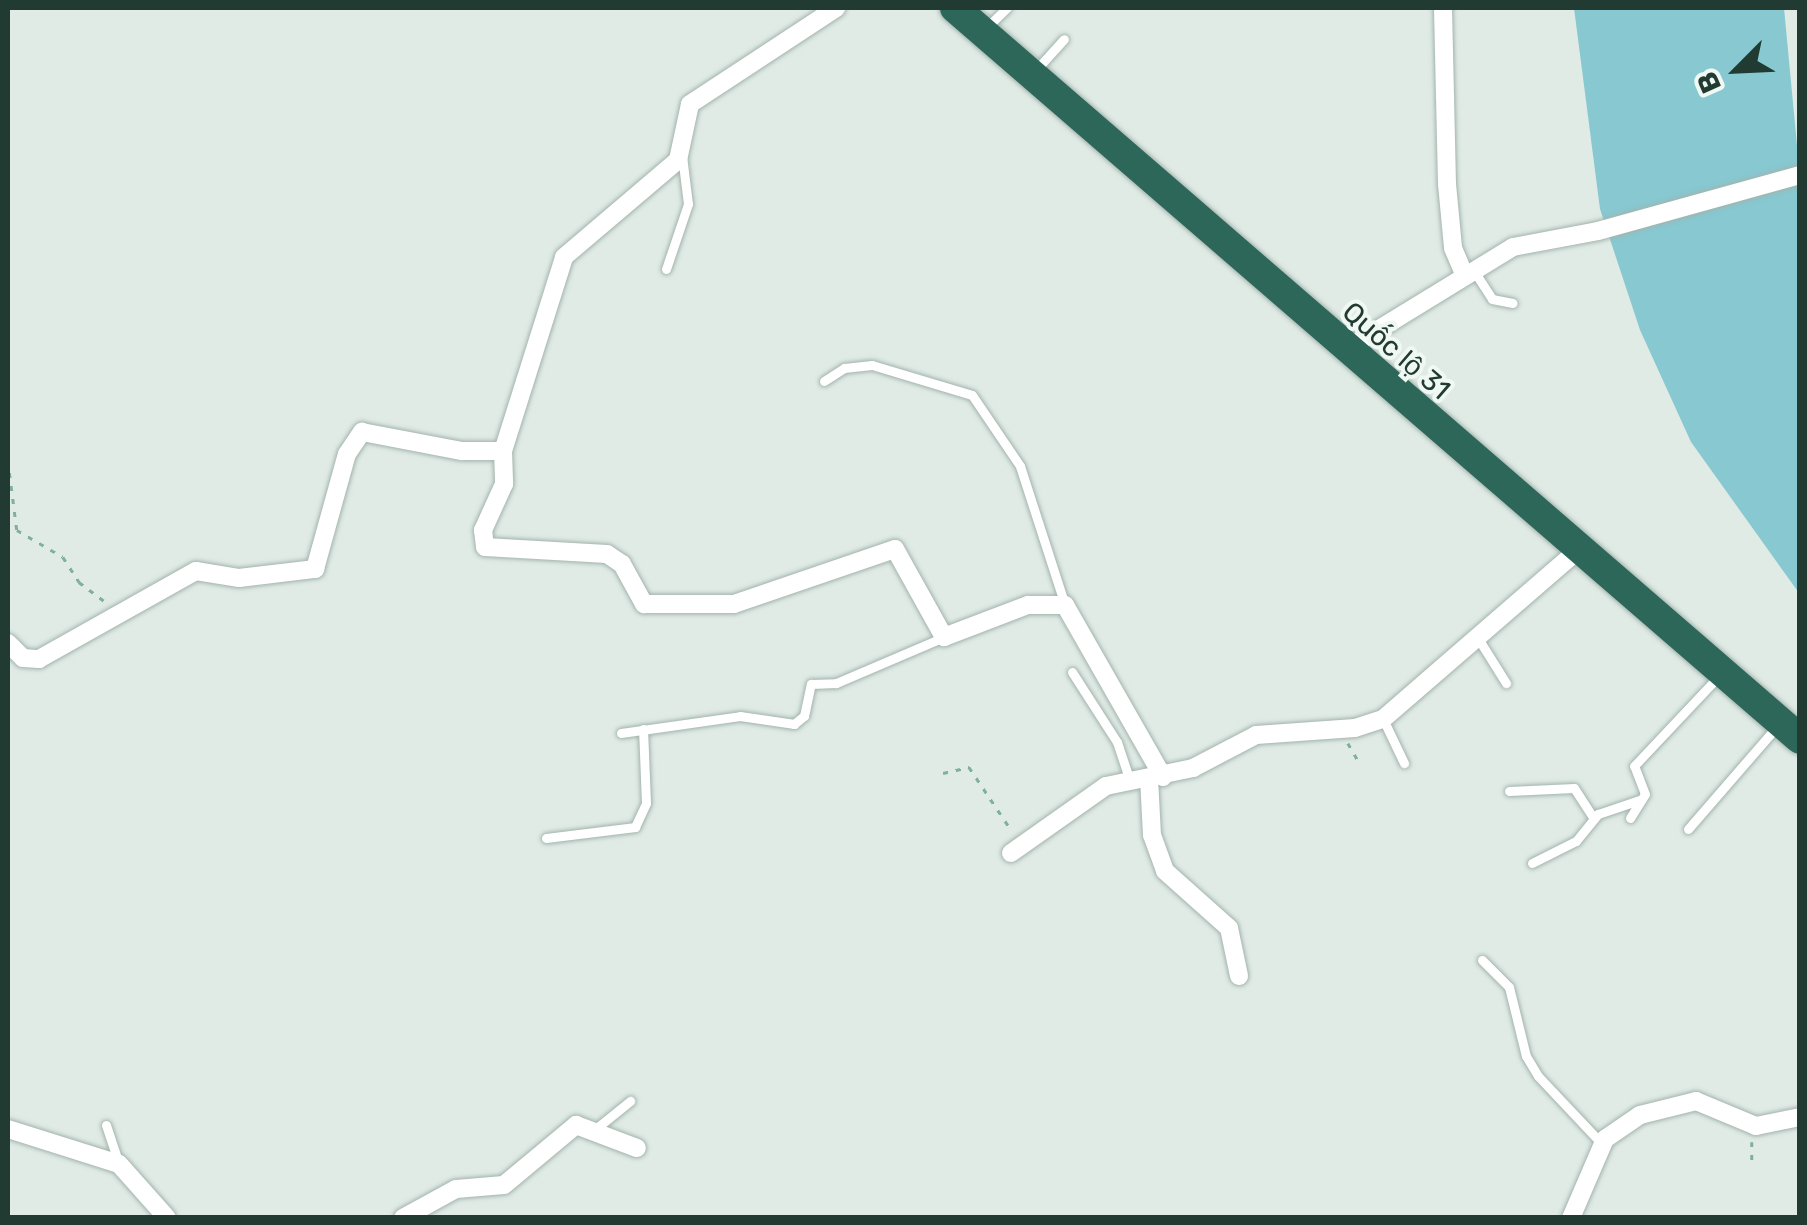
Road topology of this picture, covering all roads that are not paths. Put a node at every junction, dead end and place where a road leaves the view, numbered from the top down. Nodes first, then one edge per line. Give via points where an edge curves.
1 (836, 8) edge
2 (955, 8) edge
3 (1008, 8) edge
4 (1443, 8) edge
5 (981, 32) junction
6 (1064, 39) dead end
7 (1030, 77) junction
8 (682, 154) junction
9 (1800, 176) edge
10 (666, 269) dead end
11 (1468, 272) junction
12 (1513, 303) dead end
13 (1345, 350) junction
14 (824, 381) dead end
15 (503, 451) junction
16 (1578, 550) junction
17 (1065, 605) junction
18 (944, 637) junction
19 (1479, 640) junction
20 (8, 643) edge
21 (1723, 671) junction
22 (1072, 672) dead end
23 (1506, 683) dead end
24 (1383, 719) junction
25 (643, 729) junction
26 (1790, 731) edge
27 (621, 733) dead end
28 (1404, 763) dead end
29 (1156, 778) junction
30 (1130, 781) junction
31 (1508, 791) dead end
32 (1644, 798) junction
33 (1592, 817) junction
34 (1630, 818) dead end
35 (1688, 829) dead end
36 (546, 838) dead end
37 (1016, 850) road end
38 (1532, 863) dead end
39 (1482, 960) dead end
40 (1238, 976) dead end
41 (630, 1101) dead end
42 (1800, 1117) edge
43 (106, 1125) dead end
44 (8, 1129) edge
45 (593, 1131) junction
46 (1603, 1145) junction
47 (637, 1148) dead end
48 (119, 1164) junction
49 (167, 1218) edge
50 (402, 1218) edge
51 (1571, 1218) edge

1 - 8 street via 690,104
2 - 5 highway, Quốc lộ 31
3 - 5 lane
4 - 11 street via 1452,248
5 - 7 highway, Quốc lộ 31
6 - 7 lane
7 - 13 highway, Quốc lộ 31
8 - 10 lane via 688,204
8 - 15 street via 564,257
9 - 11 street via 1598,232 1513,247
11 - 12 lane via 1492,299
11 - 13 street
13 - 16 highway, Quốc lộ 31
14 - 17 lane via 844,368 872,365 972,396 1020,466
15 - 18 street via 504,484 481,539 490,550 607,554 622,564 636,599 648,604 734,604 895,549 905,556
15 - 20 street via 462,451 362,432 347,454 315,569 239,578 196,570 39,658 23,658
16 - 19 street
16 - 21 highway, Quốc lộ 31
17 - 18 street via 1028,605
17 - 29 street
18 - 25 lane via 836,683 811,684 804,716 794,724 740,716
19 - 23 lane
19 - 24 street
21 - 26 highway, Quốc lộ 31
21 - 32 lane via 1634,766
22 - 30 lane via 1117,742
24 - 28 lane
24 - 29 street via 1355,728 1256,735
25 - 27 lane
25 - 36 lane via 646,803 635,827
26 - 35 lane
29 - 30 street
29 - 40 street via 1152,835 1165,871 1230,928
30 - 37 street via 1082,799
31 - 33 lane via 1574,788
32 - 33 lane
32 - 34 lane
33 - 38 lane via 1576,841
39 - 46 lane via 1509,987 1538,1076
41 - 45 lane
42 - 46 street via 1751,1125 1713,1106 1682,1103 1616,1127
43 - 48 lane
44 - 48 street
45 - 47 street
45 - 50 street via 569,1128 504,1185 456,1189
46 - 51 street
48 - 49 street

